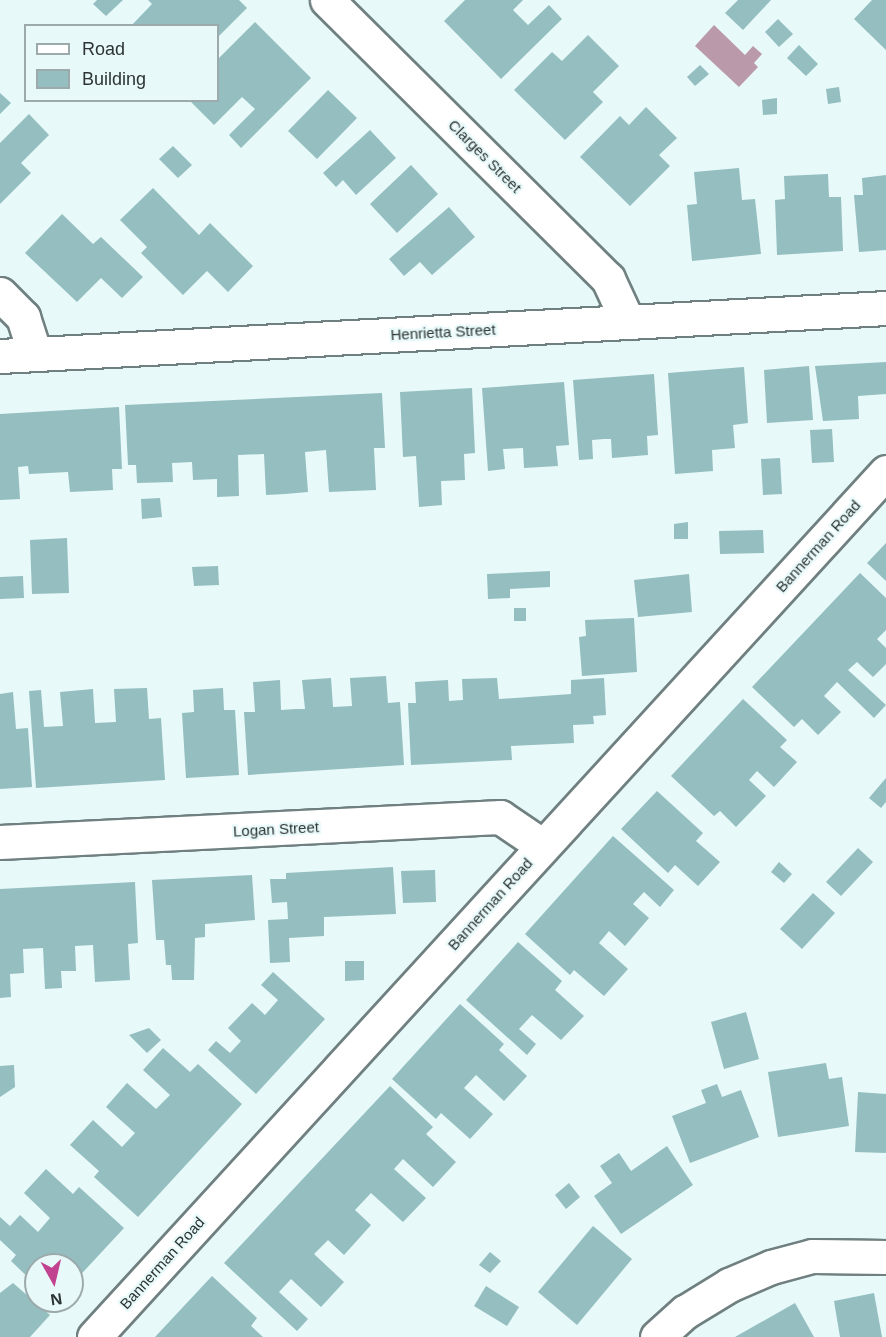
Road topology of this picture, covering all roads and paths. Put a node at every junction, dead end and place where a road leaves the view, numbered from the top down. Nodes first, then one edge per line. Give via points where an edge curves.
1 (327, 0) edge
2 (0, 294) edge
3 (886, 308) edge
4 (628, 322) junction
5 (35, 354) junction
6 (0, 356) edge
7 (886, 472) edge
8 (0, 842) edge
9 (543, 846) junction
10 (886, 1257) edge
11 (94, 1337) edge
12 (657, 1337) edge

1 - 4 street, Clarges Street via 608,279
2 - 5 street via 23,317
3 - 4 street, Henrietta Street
4 - 5 street, Henrietta Street
5 - 6 street, Henrietta Street
7 - 9 street, Bannerman Road
8 - 9 street, Logan Street via 500,817
9 - 11 street, Bannerman Road
10 - 12 street via 812,1257 771,1267 720,1290 684,1312

